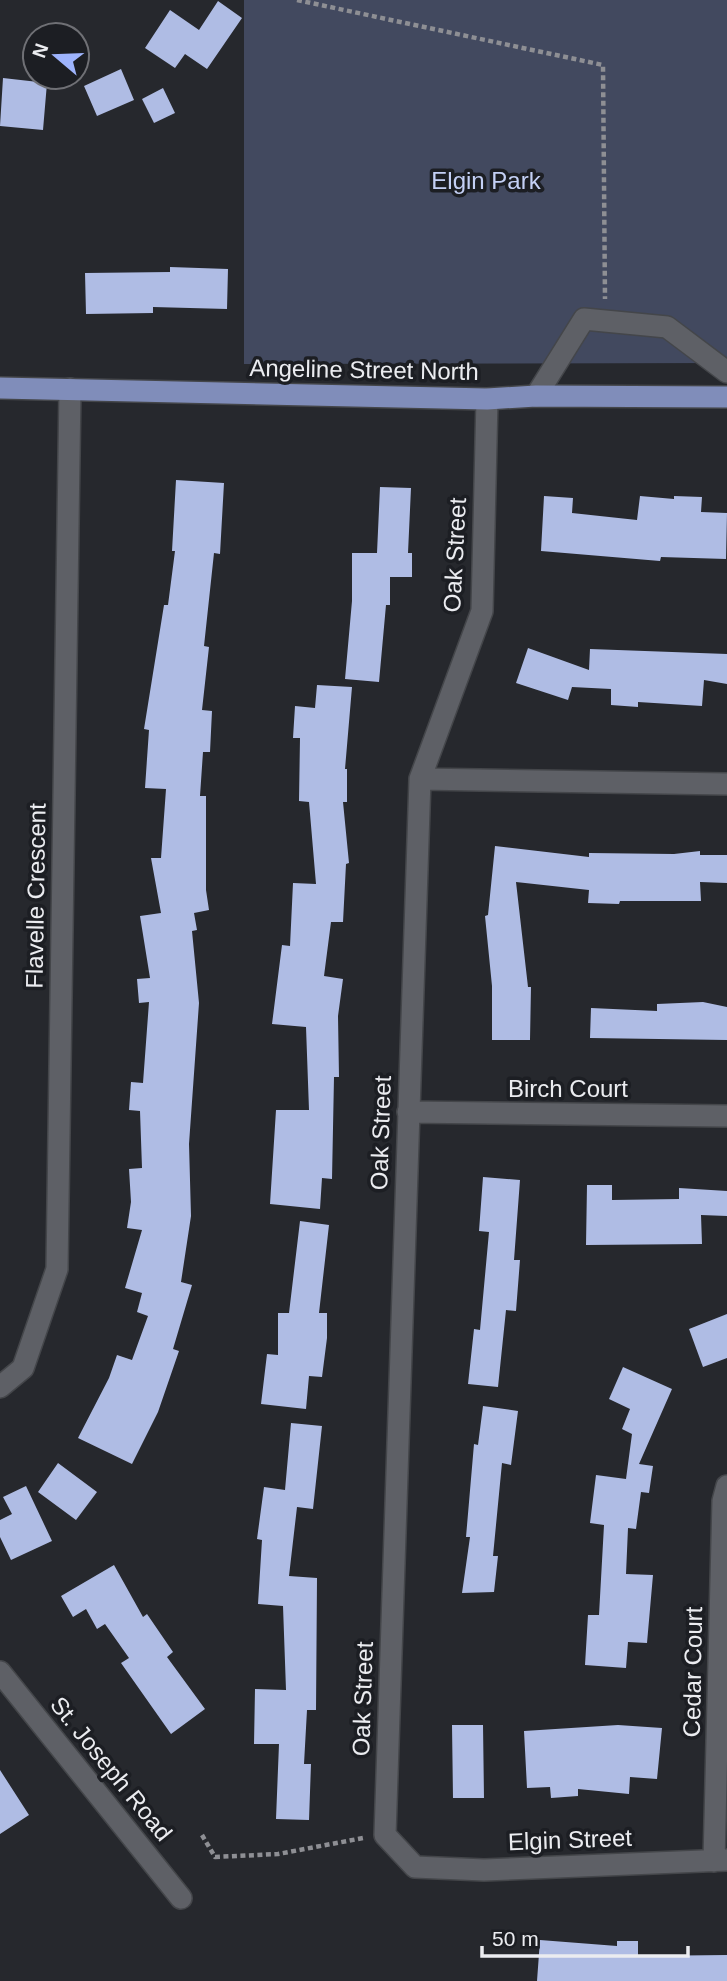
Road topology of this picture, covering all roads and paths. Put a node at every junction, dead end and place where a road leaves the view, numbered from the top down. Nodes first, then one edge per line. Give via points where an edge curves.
1 (297, 0) edge
2 (606, 321) junction
3 (727, 372) edge
4 (0, 388) edge
5 (70, 389) junction
6 (536, 396) junction
7 (727, 397) edge
8 (487, 399) junction
9 (420, 779) junction
10 (727, 784) edge
11 (408, 1112) junction
12 (727, 1116) edge
13 (0, 1387) edge
14 (727, 1486) edge
15 (0, 1672) edge
16 (202, 1835) dead end
17 (385, 1835) junction
18 (721, 1860) edge
19 (181, 1898) dead end

1 - 2 path via 603,65
2 - 3 street via 667,327
2 - 6 street via 584,319
4 - 5 main road, Angeline Street North
5 - 8 main road, Angeline Street North
5 - 13 street, Flavelle Crescent via 57,1269 23,1368
6 - 7 main road, Angeline Street North
6 - 8 main road, Angeline Street North
8 - 9 street, Oak Street via 482,611
9 - 10 street
9 - 11 street, Oak Street
11 - 12 street, Birch Court
11 - 17 street, Oak Street
14 - 18 street, Cedar Court via 723,1500
15 - 19 street, St. Joseph Road
16 - 17 path via 215,1857 278,1854
17 - 18 street, Elgin Street via 415,1867 484,1870

